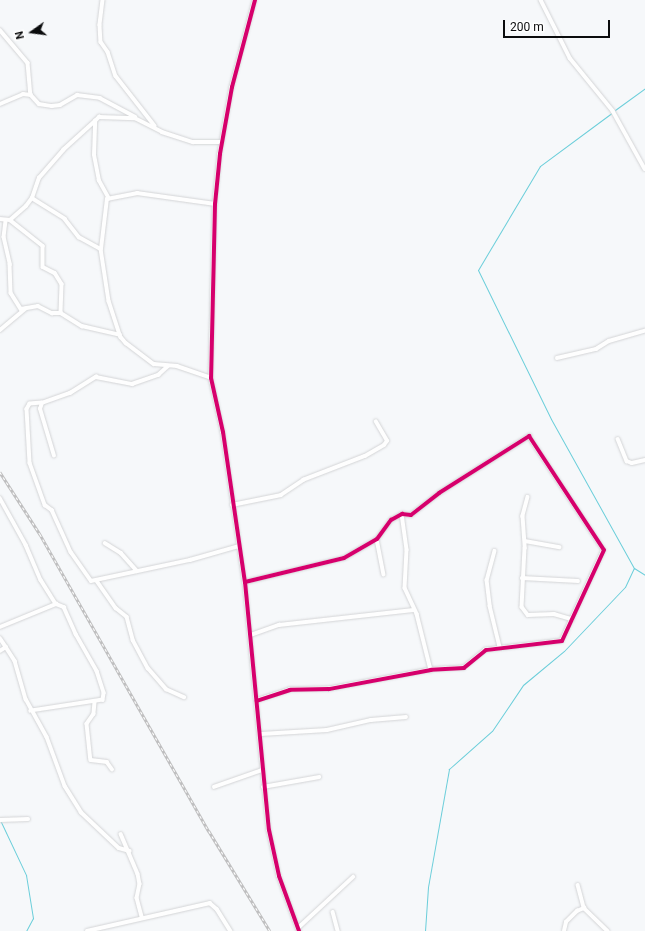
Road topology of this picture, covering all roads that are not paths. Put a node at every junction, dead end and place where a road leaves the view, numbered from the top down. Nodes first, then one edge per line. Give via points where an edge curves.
1 (103, 0) edge
2 (255, 0) edge
3 (541, 0) edge
4 (0, 30) edge
5 (31, 95) junction
6 (0, 104) edge
7 (136, 118) junction
8 (95, 121) junction
9 (155, 127) junction
10 (222, 142) junction
11 (645, 169) edge
12 (32, 198) junction
13 (109, 198) junction
14 (215, 204) junction
15 (0, 219) edge
16 (8, 221) junction
17 (101, 249) junction
18 (25, 309) junction
19 (61, 313) junction
20 (0, 330) edge
21 (645, 331) edge
22 (120, 335) junction
23 (557, 358) dead end
24 (168, 366) junction
25 (211, 378) junction
26 (42, 403) junction
27 (376, 422) dead end
28 (618, 439) dead end
29 (54, 456) dead end
30 (645, 460) edge
31 (528, 497) dead end
32 (0, 498) edge
33 (232, 505) junction
34 (402, 514) junction
35 (377, 540) junction
36 (525, 541) junction
37 (105, 543) dead end
38 (240, 546) junction
39 (559, 547) dead end
40 (495, 551) dead end
41 (138, 572) junction
42 (384, 574) dead end
43 (522, 578) junction
44 (97, 581) junction
45 (578, 581) dead end
46 (245, 582) junction
47 (56, 604) junction
48 (413, 610) junction
49 (572, 619) junction
50 (0, 627) edge
51 (251, 635) junction
52 (0, 638) edge
53 (6, 647) junction
54 (500, 647) junction
55 (0, 651) edge
56 (431, 670) junction
57 (184, 697) dead end
58 (257, 701) junction
59 (95, 702) junction
60 (31, 711) junction
61 (406, 717) dead end
62 (261, 734) junction
63 (112, 769) dead end
64 (262, 770) junction
65 (319, 776) dead end
66 (263, 787) junction
67 (214, 788) dead end
68 (28, 819) dead end
69 (0, 820) edge
70 (121, 834) dead end
71 (130, 851) junction
72 (353, 877) dead end
73 (578, 885) dead end
74 (584, 908) junction
75 (333, 912) dead end
76 (142, 917) junction
77 (298, 930) edge
78 (87, 931) edge
79 (231, 931) edge
80 (338, 931) edge
81 (564, 931) edge
82 (608, 931) edge

1 - 9 street via 101,42 108,52 116,76
2 - 10 street via 232,87
3 - 11 street via 570,58 613,112
4 - 5 street via 28,63
5 - 6 street via 16,95
5 - 7 street via 39,104 52,106 60,105 77,95 100,98
7 - 8 street via 102,116
7 - 9 street
8 - 12 street via 63,150 39,178
8 - 13 street via 96,171
9 - 10 street via 162,132 193,142
10 - 14 street
12 - 16 street
12 - 17 street via 66,219 79,237
13 - 14 street via 137,193
13 - 17 street via 105,204
14 - 25 street
15 - 16 street
16 - 18 street via 4,237 10,264 11,293 21,309
16 - 19 street via 43,246 43,266 55,273 62,284
17 - 22 street via 109,301
18 - 19 street via 34,305 52,313
18 - 20 street
19 - 22 street via 82,326
21 - 23 street via 609,341 596,349
22 - 24 street via 126,344 143,358 154,364
24 - 25 street via 177,366
24 - 26 street via 158,375 132,384 96,377 70,393
25 - 33 street via 223,432
26 - 29 street via 40,409
26 - 44 street via 30,404 26,414 30,463 38,488 86,577 91,581
27 - 33 street via 387,441 365,456 303,480 281,495
28 - 30 street via 628,461 632,463
31 - 36 street via 523,516
32 - 47 street via 26,545 40,580
33 - 38 street
34 - 35 street via 391,520
34 - 48 street via 407,550 405,588
34 - 49 street via 411,515 439,493 529,436 604,550
35 - 42 street
35 - 46 street via 344,558
36 - 39 street
36 - 43 street
37 - 41 street via 123,555
38 - 41 street
38 - 46 street
40 - 54 street via 487,580 490,606
41 - 44 street
43 - 45 street
43 - 49 street via 520,597 524,612 528,615 554,614
44 - 57 street via 116,608 127,617 131,633 148,668 166,689
46 - 51 street
47 - 50 street
47 - 59 street via 64,607 97,671 104,697 103,700
48 - 51 street via 279,625
48 - 56 street
49 - 54 street via 562,641
51 - 58 street
52 - 53 street
53 - 55 street
53 - 60 street via 15,661
54 - 56 street via 486,650 464,668
56 - 58 street via 329,689 290,690
58 - 62 street
59 - 60 street
59 - 63 street via 94,714 87,724 90,760 107,762
60 - 71 street via 47,737 65,786 83,816 119,848
61 - 62 street via 371,720 327,730
62 - 64 street
64 - 66 street
64 - 67 street
65 - 66 street
66 - 77 street via 279,876
68 - 69 street
70 - 71 street
71 - 76 street via 140,884 137,898
72 - 77 street
73 - 74 street
74 - 81 street via 566,922
74 - 82 street
75 - 80 street
76 - 78 street
76 - 79 street via 210,903

